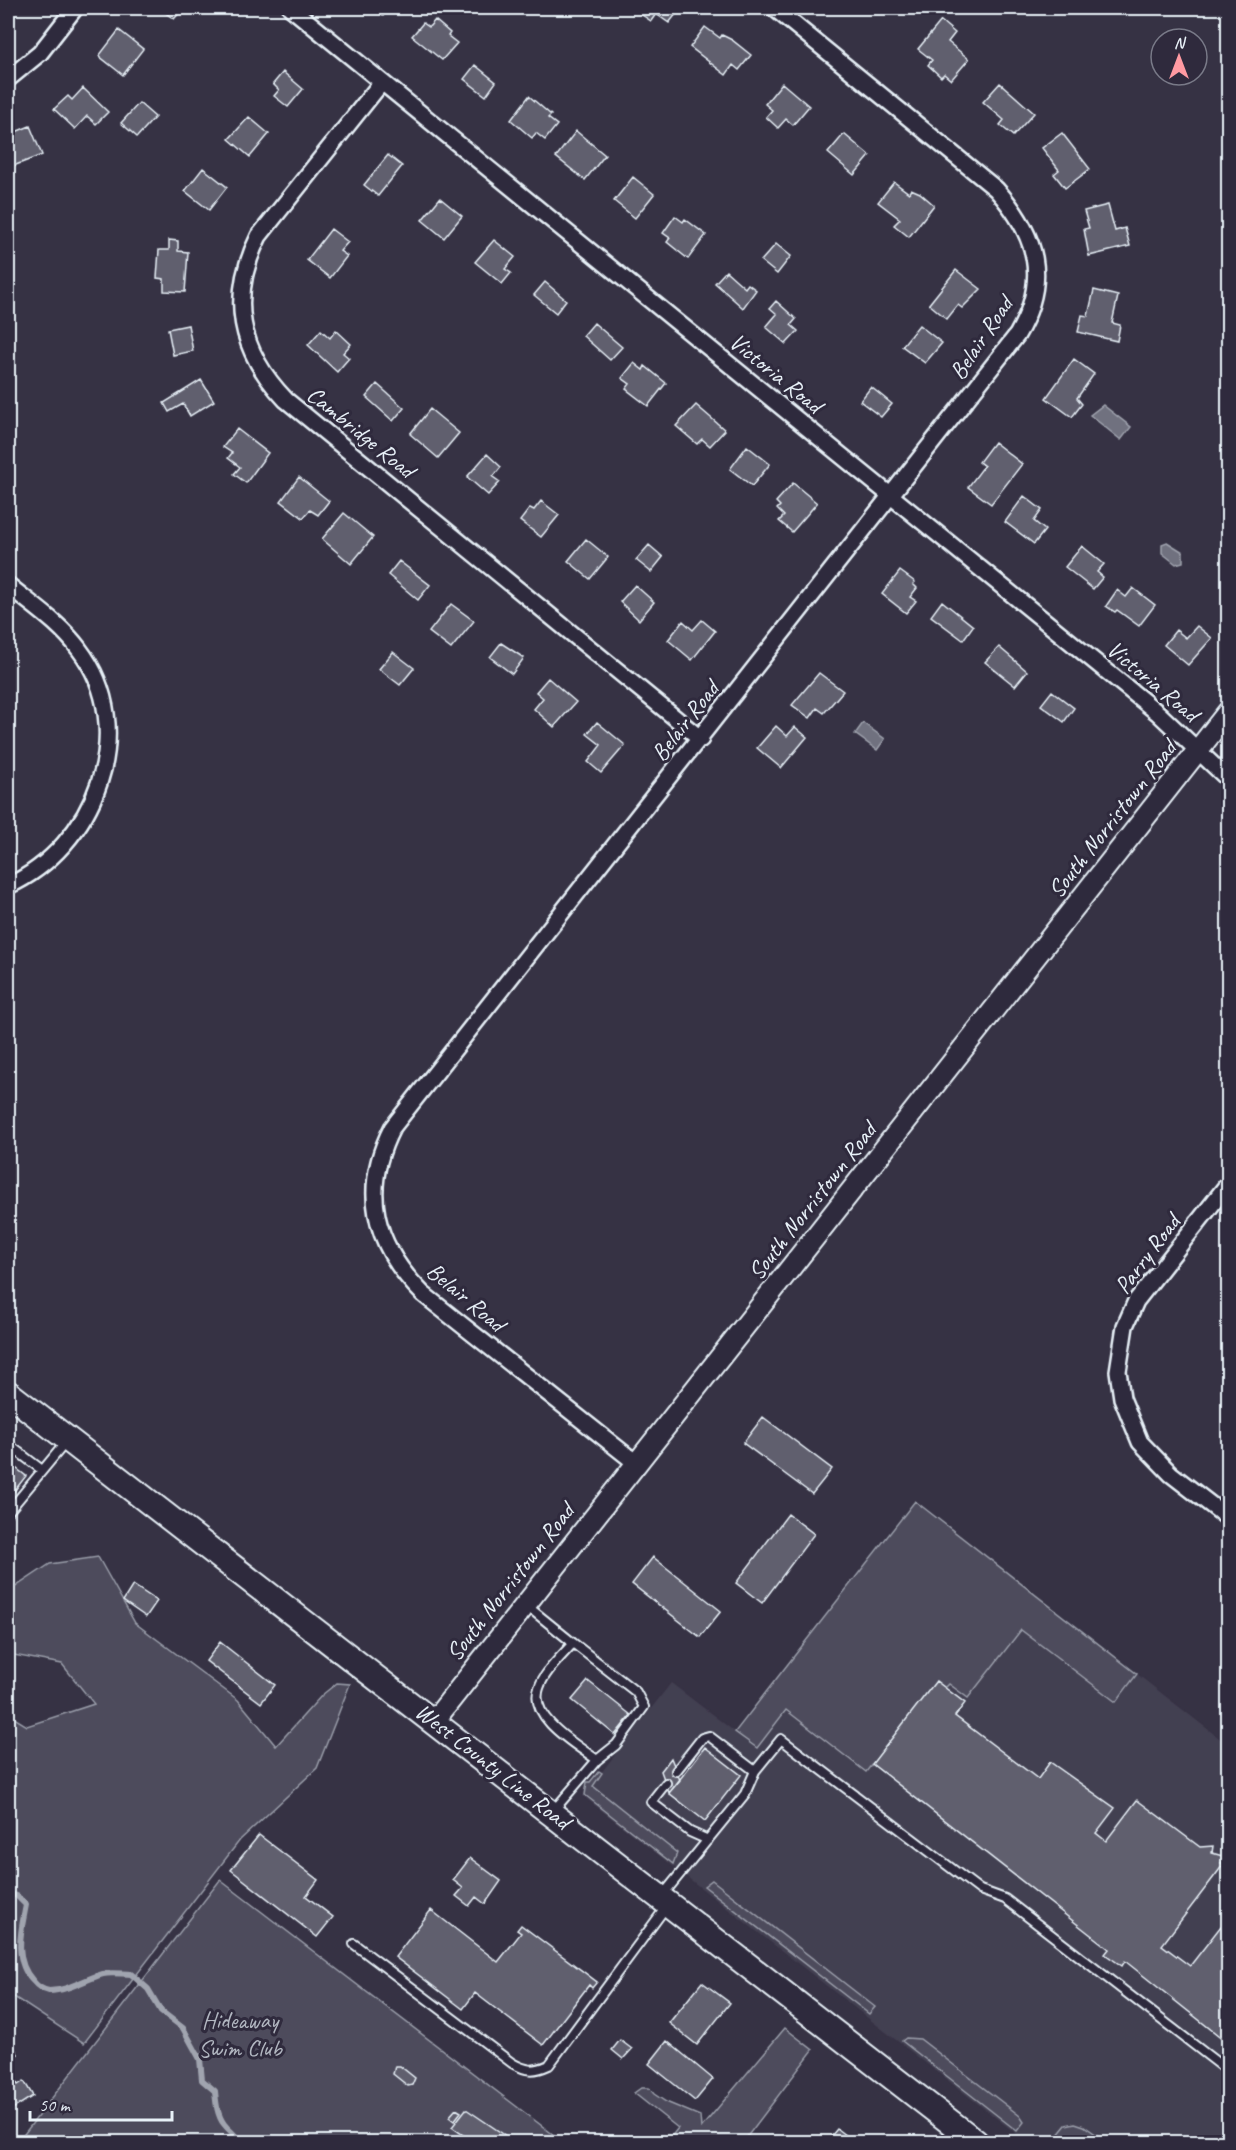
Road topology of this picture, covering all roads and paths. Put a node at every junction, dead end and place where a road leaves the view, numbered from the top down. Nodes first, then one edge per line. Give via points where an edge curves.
1 (75, 8) edge
2 (291, 8) edge
3 (774, 8) edge
4 (8, 79) edge
5 (382, 82) junction
6 (891, 495) junction
7 (8, 585) edge
8 (1228, 712) edge
9 (700, 739) junction
10 (1200, 749) junction
11 (1228, 779) edge
12 (8, 886) edge
13 (1228, 1184) edge
14 (8, 1393) edge
15 (68, 1439) junction
16 (8, 1444) edge
17 (636, 1463) junction
18 (42, 1470) junction
19 (8, 1512) edge
20 (1228, 1518) edge
21 (525, 1604) junction
22 (573, 1643) junction
23 (434, 1721) junction
24 (597, 1760) junction
25 (676, 1770) dead end
26 (755, 1771) junction
27 (666, 1784) dead end
28 (552, 1812) junction
29 (708, 1840) junction
30 (665, 1900) junction
31 (354, 1944) dead end
32 (1228, 2071) edge
33 (976, 2142) edge

1 - 4 street via 40,53
2 - 5 street, Victoria Road
3 - 6 street, Belair Road via 996,189 1014,209 1033,249 1037,276 1028,317
5 - 6 street, Victoria Road
5 - 9 street, Cambridge Road via 259,236 250,253 241,297 244,333 254,358 267,381 286,400
6 - 9 street, Belair Road
6 - 10 street, Victoria Road
7 - 12 street via 66,633 79,649 99,685 108,725 107,756 100,784 76,831 48,863
8 - 10 street, South Norristown Road
9 - 17 street, Belair Road via 392,1128 376,1166 376,1215 405,1276
10 - 11 street, Victoria Road
10 - 17 street, South Norristown Road
13 - 20 street, Parry Road via 1136,1301 1125,1326 1118,1371 1122,1398 1150,1455
14 - 15 main road, West County Line Road
15 - 18 lane
15 - 23 main road, West County Line Road
16 - 18 lane
17 - 21 street, South Norristown Road
18 - 19 lane
21 - 22 lane
21 - 23 street, South Norristown Road
22 - 24 lane via 538,1689 537,1705 543,1718
22 - 24 lane via 636,1692 644,1707 628,1731
23 - 28 main road, West County Line Road
24 - 28 lane
25 - 26 lane via 702,1738 709,1736
26 - 29 lane via 745,1794
26 - 32 lane via 781,1740 980,1890 1005,1899
27 - 29 lane via 651,1802 690,1832
28 - 30 main road, West County Line Road
29 - 30 lane
30 - 31 lane via 549,2065 537,2070 525,2070 512,2063
30 - 33 main road, West County Line Road

